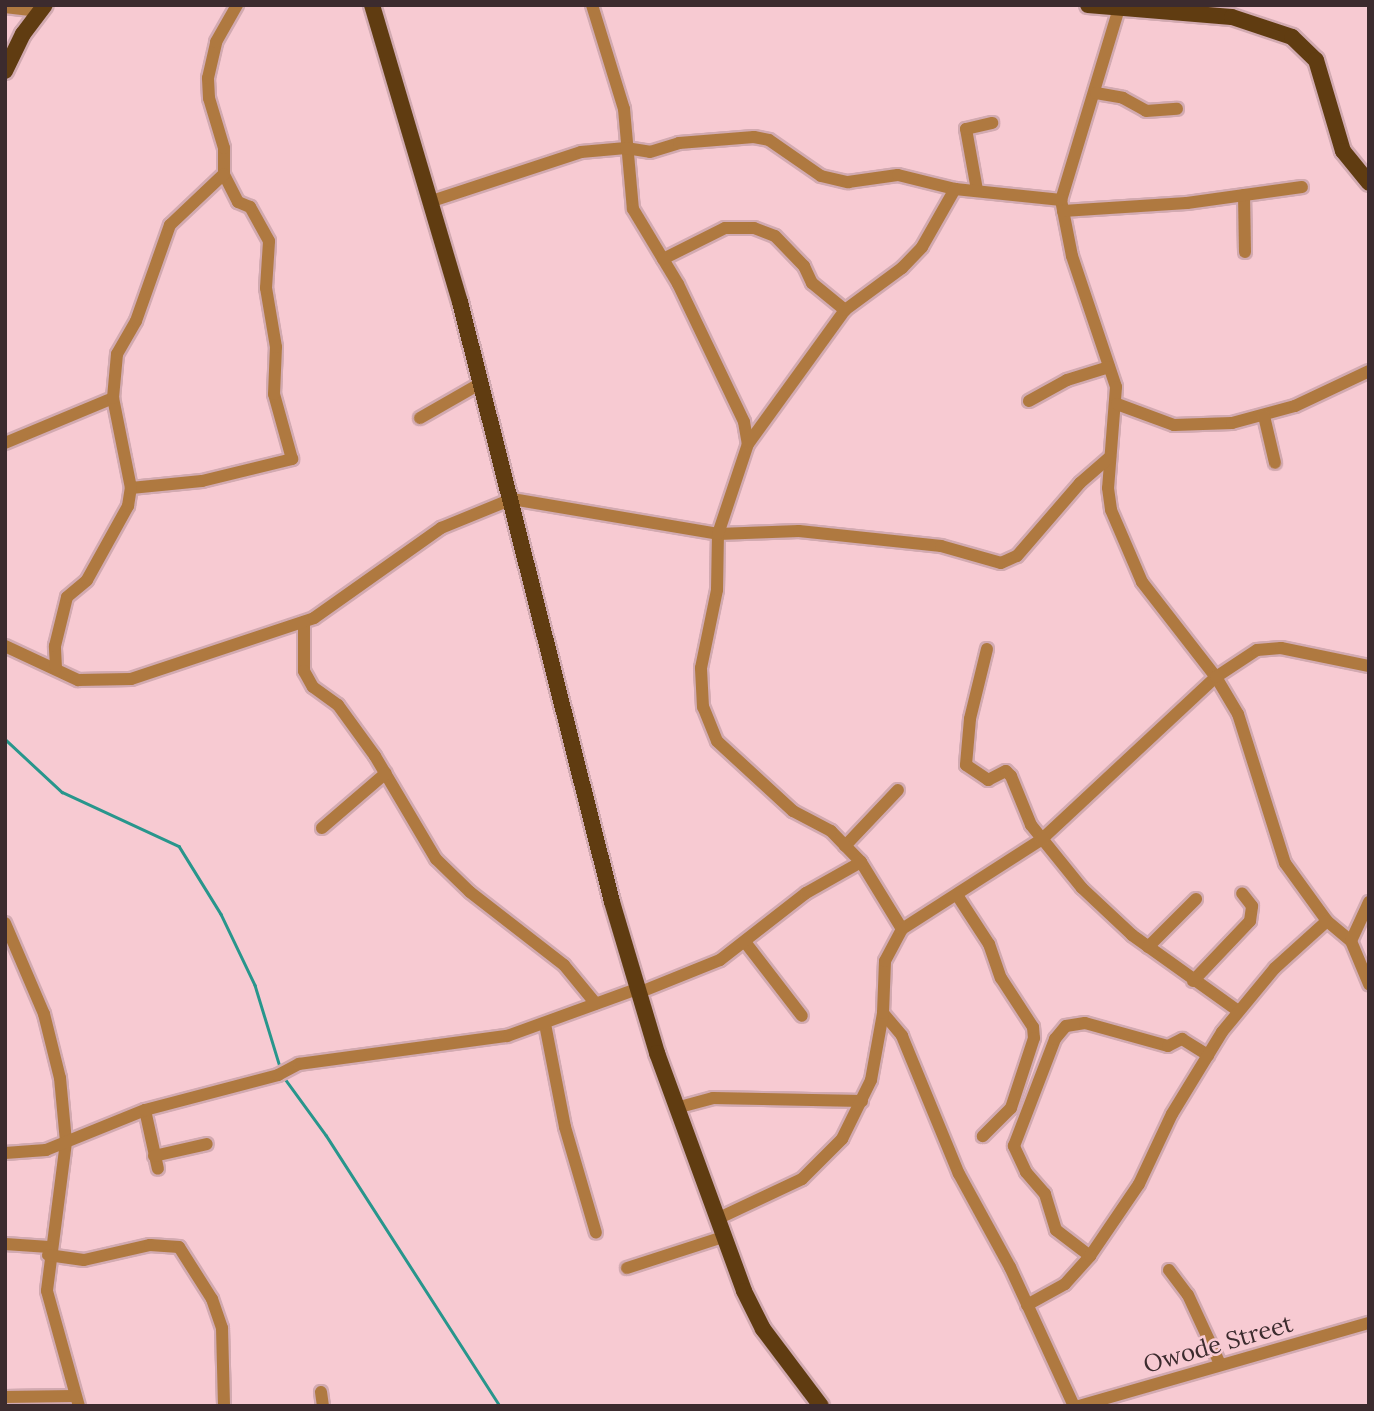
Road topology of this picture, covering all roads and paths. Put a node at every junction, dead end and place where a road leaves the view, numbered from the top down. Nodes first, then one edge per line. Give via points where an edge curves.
1 (237, 5) edge
2 (372, 5) edge
3 (592, 5) edge
4 (1088, 5) edge
5 (5, 7) edge
6 (1120, 7) edge
7 (42, 8) edge
8 (5, 71) edge
9 (1096, 93) junction
10 (1177, 109) dead end
11 (992, 122) dead end
12 (626, 148) junction
13 (224, 174) junction
14 (1369, 183) edge
15 (1302, 187) dead end
16 (955, 189) junction
17 (977, 190) junction
18 (1244, 195) junction
19 (432, 201) junction
20 (1062, 205) junction
21 (1245, 252) dead end
22 (663, 259) junction
23 (845, 310) junction
24 (1109, 367) junction
25 (1369, 371) edge
26 (481, 383) junction
27 (113, 398) junction
28 (1030, 401) dead end
29 (1117, 404) junction
30 (1264, 416) junction
31 (420, 418) dead end
32 (5, 443) edge
33 (748, 444) junction
34 (1110, 457) junction
35 (1275, 463) dead end
36 (131, 488) junction
37 (512, 499) junction
38 (718, 534) junction
39 (304, 622) junction
40 (5, 646) edge
41 (987, 649) dead end
42 (1369, 666) edge
43 (56, 668) junction
44 (1216, 677) junction
45 (386, 773) junction
46 (898, 790) dead end
47 (322, 828) dead end
48 (1042, 839) junction
49 (845, 846) junction
50 (861, 862) junction
51 (1242, 893) dead end
52 (957, 895) junction
53 (1196, 899) dead end
54 (1369, 902) edge
55 (1327, 921) junction
56 (5, 923) edge
57 (902, 929) junction
58 (1351, 941) junction
59 (745, 942) junction
60 (1148, 947) junction
61 (1193, 981) junction
62 (1369, 984) edge
63 (637, 991) junction
64 (596, 1004) junction
65 (1238, 1011) junction
66 (883, 1013) junction
67 (802, 1016) dead end
68 (545, 1024) junction
69 (1208, 1055) junction
70 (862, 1101) junction
71 (676, 1108) junction
72 (145, 1111) junction
73 (983, 1136) dead end
74 (66, 1142) junction
75 (207, 1144) dead end
76 (5, 1153) edge
77 (717, 1219) junction
78 (596, 1233) dead end
79 (723, 1237) junction
80 (5, 1244) edge
81 (49, 1251) junction
82 (1090, 1256) junction
83 (627, 1268) dead end
84 (1169, 1270) dead end
85 (1027, 1305) junction
86 (1369, 1324) edge
87 (1220, 1364) junction
88 (321, 1392) dead end
89 (5, 1397) edge
90 (77, 1401) edge
91 (1081, 1405) edge
92 (225, 1406) edge
93 (323, 1406) edge
94 (821, 1406) edge

1 - 13 street via 216,42 208,78 224,148
2 - 19 main road
3 - 12 street via 624,109
4 - 6 main road
5 - 7 street
6 - 9 street
6 - 14 main road via 1232,17 1276,30 1305,46 1325,79 1343,151
7 - 8 main road
9 - 10 street via 1123,98 1146,111
9 - 20 street
11 - 17 street via 966,129
12 - 16 street via 650,152 679,143 754,137 769,140 821,176 848,181 898,176
12 - 19 street via 545,161
12 - 22 street via 633,209
13 - 27 street via 170,225 136,321 117,354
13 - 36 street via 238,202 250,207 269,242 266,288 276,347 274,394 292,459 202,481
15 - 18 street
16 - 17 street
16 - 23 street via 922,247 902,268
17 - 20 street
18 - 20 street
18 - 21 street
19 - 26 main road
20 - 24 street via 1072,256
22 - 23 street via 725,229 754,228 775,236 804,266 812,283
22 - 33 street via 744,422
23 - 33 street
24 - 28 street via 1067,380
24 - 29 street
25 - 30 street
26 - 31 street
26 - 37 main road
27 - 32 street
27 - 36 street
29 - 30 street via 1174,425 1232,423
29 - 34 street
30 - 35 street
33 - 38 street
34 - 38 street via 1080,483 1017,556 1001,563 941,545 799,531
34 - 44 street via 1111,510 1124,545 1142,582
36 - 43 street via 128,506 105,552 87,580 67,597 55,646
37 - 38 street
37 - 39 street via 441,528
37 - 63 main road
38 - 49 street via 717,590 701,668 700,691 708,721 730,755 793,811 813,819
39 - 43 street via 131,679 78,680
39 - 45 street via 304,671 313,687 338,705
40 - 43 street
41 - 48 street via 964,761 988,780 1006,771
42 - 44 street via 1281,648 1257,650
44 - 48 street
44 - 55 street via 1253,751 1285,863
45 - 47 street
45 - 64 street via 436,859 470,892 564,965
46 - 49 street
48 - 52 street
48 - 60 street via 1082,888
49 - 50 street
50 - 57 street
50 - 59 street via 806,893
51 - 61 street via 1252,906 1250,921
52 - 57 street
52 - 73 street via 1033,1027 1034,1038 1011,1108
53 - 60 street
54 - 58 street
55 - 58 street
55 - 65 street via 1275,968
56 - 74 street via 44,1014 60,1078
57 - 66 street via 885,961
58 - 62 street
59 - 63 street via 720,960
59 - 67 street
60 - 61 street
61 - 65 street
63 - 64 street
63 - 71 main road
64 - 68 street
65 - 69 street
66 - 70 street via 871,1080
66 - 85 street via 902,1036 963,1179
68 - 72 street via 507,1036 299,1064 278,1075
68 - 78 street via 565,1127
69 - 82 street via 1172,1114 1139,1184
69 - 82 street via 1182,1040 1168,1046 1085,1023 1066,1026 1055,1039 1014,1146 1026,1172 1045,1195 1056,1230
70 - 71 street via 713,1098
70 - 77 street via 842,1139 815,1168 784,1189
71 - 77 main road
72 - 74 street
72 - 75 street via 156,1162
74 - 76 street via 46,1150
74 - 81 street
77 - 79 main road
79 - 83 street
79 - 94 main road via 763,1329
80 - 81 street
81 - 90 street via 47,1292
81 - 92 street via 83,1260 149,1245 179,1247 212,1299 222,1328
82 - 85 street via 1065,1284
84 - 87 street via 1188,1295
85 - 91 street
86 - 87 street, Owode Street
87 - 91 street, Owode Street
88 - 93 street
89 - 90 street

